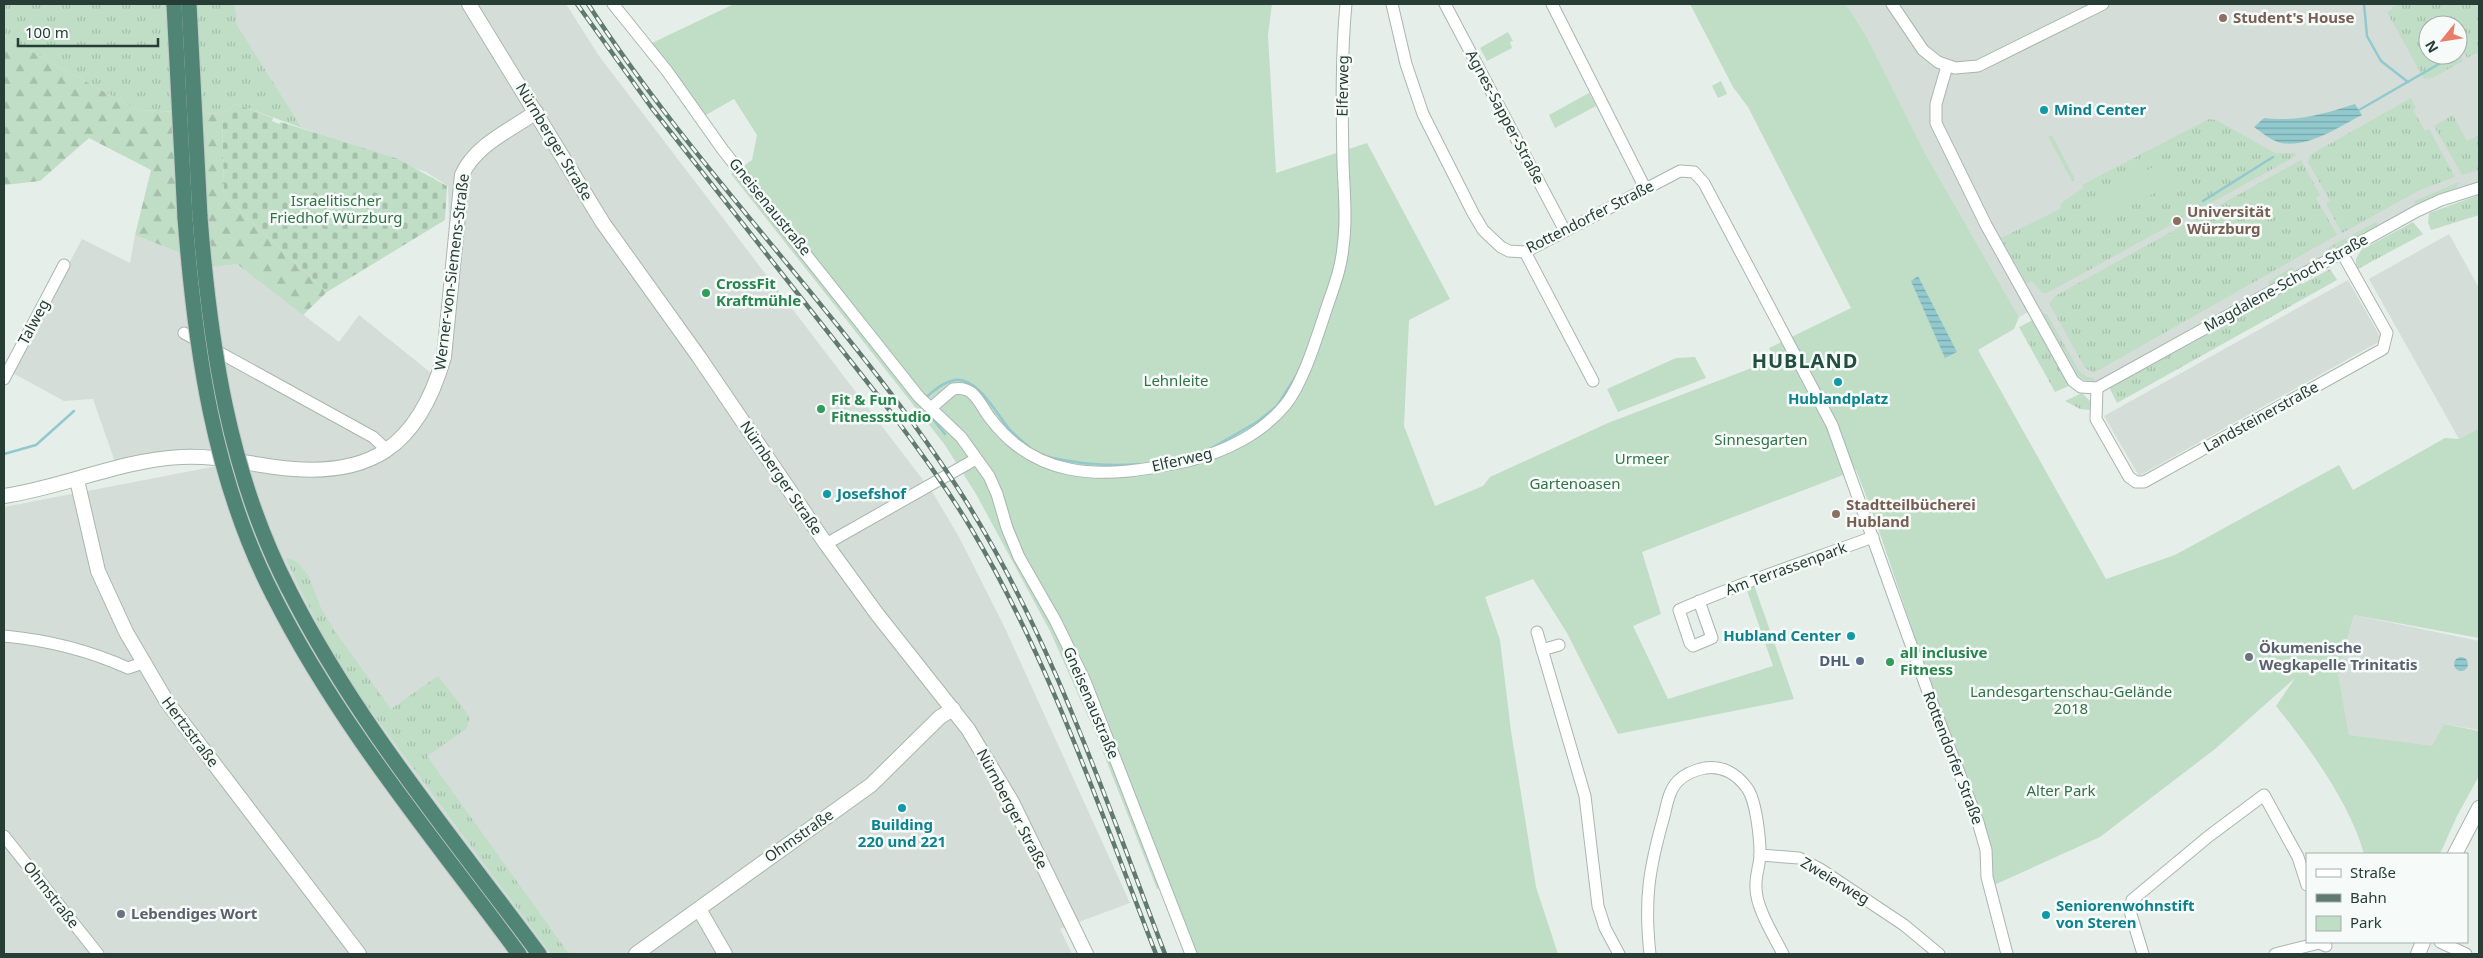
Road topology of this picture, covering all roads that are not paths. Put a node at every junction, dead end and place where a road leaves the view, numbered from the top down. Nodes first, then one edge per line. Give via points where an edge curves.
1 (174, 4) edge
2 (189, 4) edge
3 (469, 4) edge
4 (613, 4) edge
5 (1346, 4) edge
6 (1392, 4) edge
7 (1445, 4) edge
8 (1552, 4) edge
9 (1892, 4) edge
10 (2103, 4) edge
11 (1946, 66) junction
12 (536, 112) junction
13 (1645, 188) junction
14 (2479, 188) edge
15 (193, 218) junction
16 (1565, 230) junction
17 (1525, 252) junction
18 (2342, 253) junction
19 (64, 265) dead end
20 (184, 333) dead end
21 (4, 379) edge
22 (1593, 381) dead end
23 (2097, 388) junction
24 (931, 408) junction
25 (387, 450) junction
26 (976, 459) junction
27 (77, 480) junction
28 (4, 496) edge
29 (1873, 537) junction
30 (826, 544) junction
31 (1699, 601) dead end
32 (1537, 632) dead end
33 (4, 636) edge
34 (1559, 645) dead end
35 (1542, 650) junction
36 (142, 663) junction
37 (954, 709) junction
38 (2479, 808) edge
39 (4, 836) edge
40 (2456, 853) edge
41 (1760, 855) junction
42 (2306, 882) edge
43 (698, 909) junction
44 (2321, 943) edge
45 (2442, 943) edge
46 (98, 954) edge
47 (359, 954) edge
48 (519, 954) edge
49 (539, 954) edge
50 (636, 954) edge
51 (725, 954) edge
52 (1086, 954) edge
53 (1191, 954) edge
54 (1619, 954) edge
55 (1650, 954) edge
56 (1783, 954) edge
57 (1938, 954) edge
58 (2007, 954) edge
59 (2143, 954) edge
60 (2275, 954) edge
61 (2466, 954) edge

1 - 15 highway
2 - 15 highway
3 - 12 street, Nürnberger Straße
4 - 24 street, Gneisenaustraße via 667,70 724,150
5 - 24 street, Elferweg via 1343,248 1334,286 1304,369 1287,403 1269,422 1232,446 1207,456 1154,468 1099,472 1071,470 1032,456 1002,432 968,389 953,388
6 - 17 street, Rottendorfer Straße via 1406,64 1424,114 1472,213 1483,230 1501,247
7 - 16 street, Agnes-Sapper-Straße
8 - 13 street
9 - 11 street via 1923,50
10 - 11 street via 1978,66
11 - 23 street via 1936,104 1936,123 1986,225 2073,381 2081,386
12 - 25 street, Werner-von-Siemens-Straße via 493,139 465,167 444,357 436,386 421,415 404,437
12 - 30 street, Nürnberger Straße via 603,223
13 - 16 street, Rottendorfer Straße
13 - 29 street, Rottendorfer Straße via 1680,172 1694,172 1700,176 1832,426
14 - 18 street, Magdalene-Schoch-Straße via 2442,200
15 - 48 highway, bridge via 198,347 212,422 232,497 258,565 292,632 338,710
15 - 49 highway, bridge via 220,384 236,455 260,528 288,588 324,656 358,709
16 - 17 street, Rottendorfer Straße
17 - 22 street
18 - 23 street, Magdalene-Schoch-Straße
18 - 23 street, Landsteinerstraße via 2387,333 2383,349 2144,482 2136,482 2129,477 2096,419
19 - 21 street, Talweg
20 - 25 street via 373,437
24 - 26 street via 961,437
25 - 27 street, Werner-von-Siemens-Straße via 372,460 336,469 310,470 183,456 157,459
26 - 30 street
26 - 53 street, Gneisenaustraße via 998,494 1019,557 1085,682
27 - 28 street, Werner-von-Siemens-Straße
27 - 36 street, Hertzstraße via 98,571
29 - 31 street, Am Terrassenpark
29 - 58 street, Rottendorfer Straße via 1978,822 1986,850 1987,877
30 - 37 street, Nürnberger Straße via 877,614
32 - 35 street
33 - 36 street via 82,650 128,668
34 - 35 street
35 - 54 street via 1585,796 1598,906
36 - 47 street, Hertzstraße via 167,702
37 - 43 street, Ohmstraße via 940,717 871,785
37 - 52 street, Nürnberger Straße via 1012,802
38 - 40 street
39 - 46 street, Ohmstraße
41 - 55 street via 1753,801 1748,788 1736,776 1724,769 1709,767 1694,770 1677,782 1670,794 1652,853 1646,898
41 - 56 street via 1756,889
41 - 57 street, Zweierweg via 1799,858 1820,869 1904,925
42 - 59 street via 2298,857 2264,795 2132,900 2130,911
43 - 50 street, Ohmstraße
43 - 51 street
44 - 60 street
45 - 61 street

